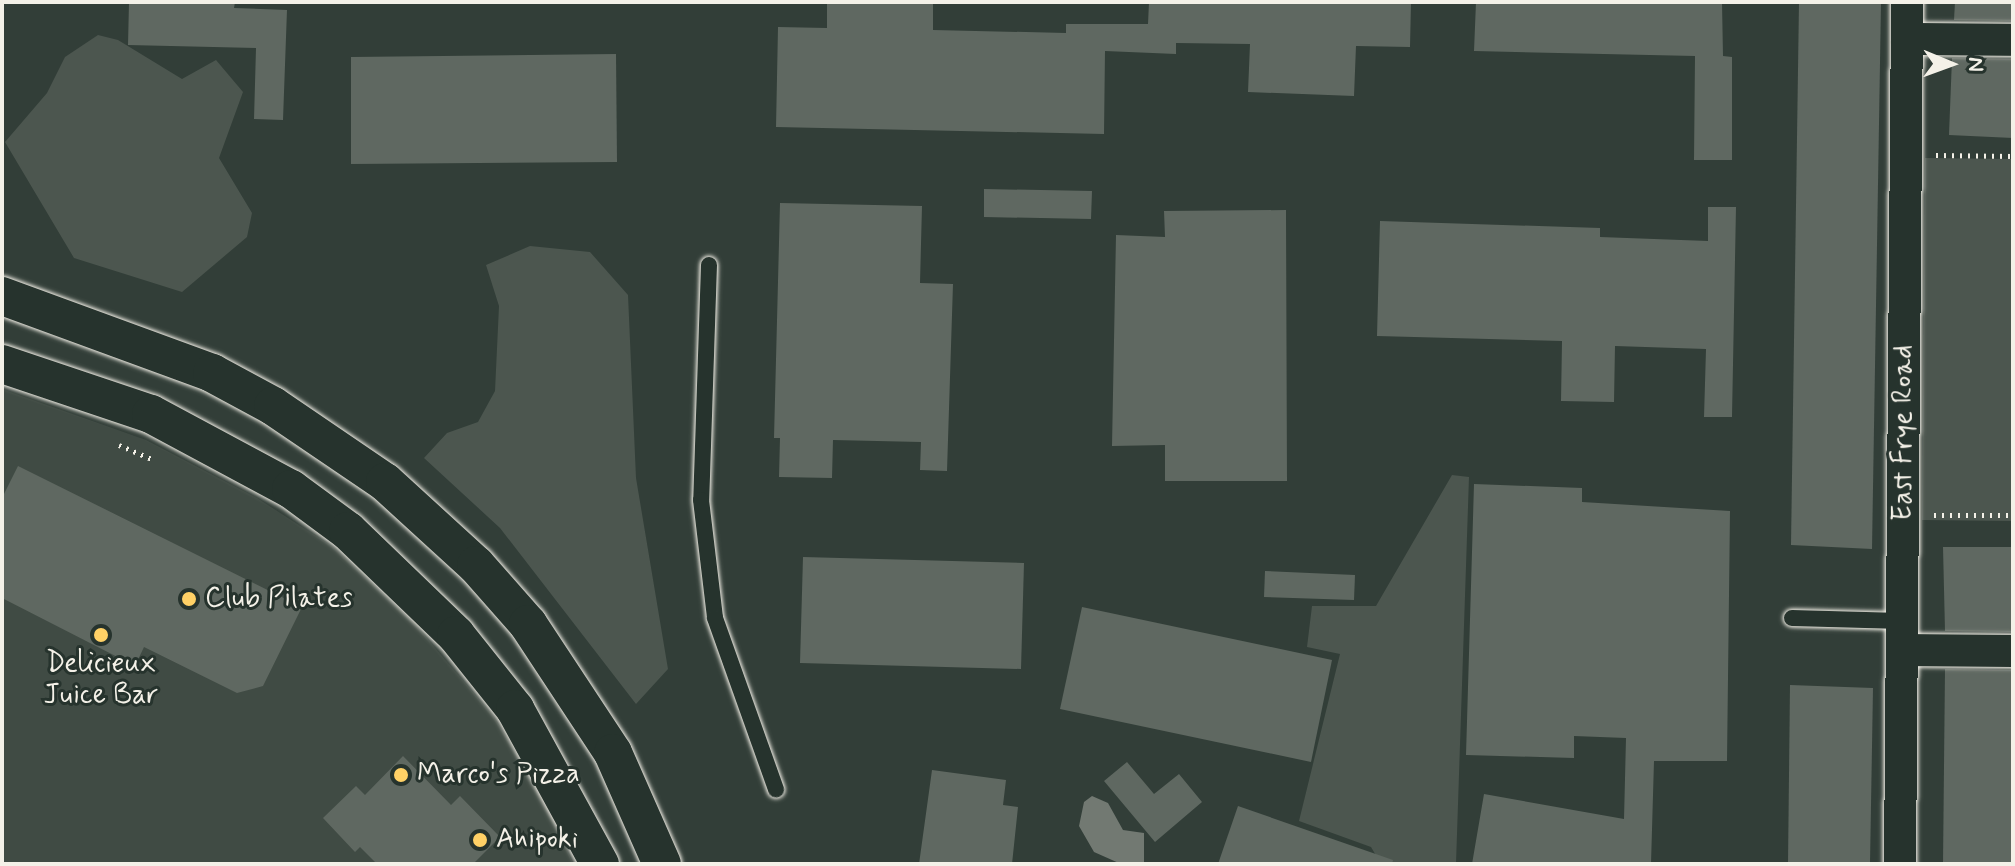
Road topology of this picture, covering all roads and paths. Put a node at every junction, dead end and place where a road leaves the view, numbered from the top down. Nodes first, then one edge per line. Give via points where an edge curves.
1 (1907, 2) edge
2 (1907, 39) junction
3 (2013, 40) edge
4 (2013, 156) edge
5 (1936, 170) dead end
6 (709, 265) dead end
7 (2, 296) edge
8 (2, 364) edge
9 (109, 441) dead end
10 (163, 464) dead end
11 (1932, 499) dead end
12 (2013, 515) edge
13 (1792, 618) dead end
14 (1902, 635) junction
15 (2013, 651) edge
16 (776, 789) dead end
17 (656, 860) edge
18 (600, 864) edge
19 (1900, 864) edge

1 - 2 street, East Frye Road
2 - 3 street
2 - 14 street, East Frye Road
4 - 5 path via 1936,154
6 - 16 lane via 701,500 715,618
7 - 17 street via 212,373 273,406 395,490 476,565 528,624 613,753
8 - 18 street via 151,414 291,489 348,531 447,625 515,709
9 - 10 path
11 - 12 path via 1932,515
13 - 14 lane
14 - 15 street
14 - 19 street, East Frye Road

